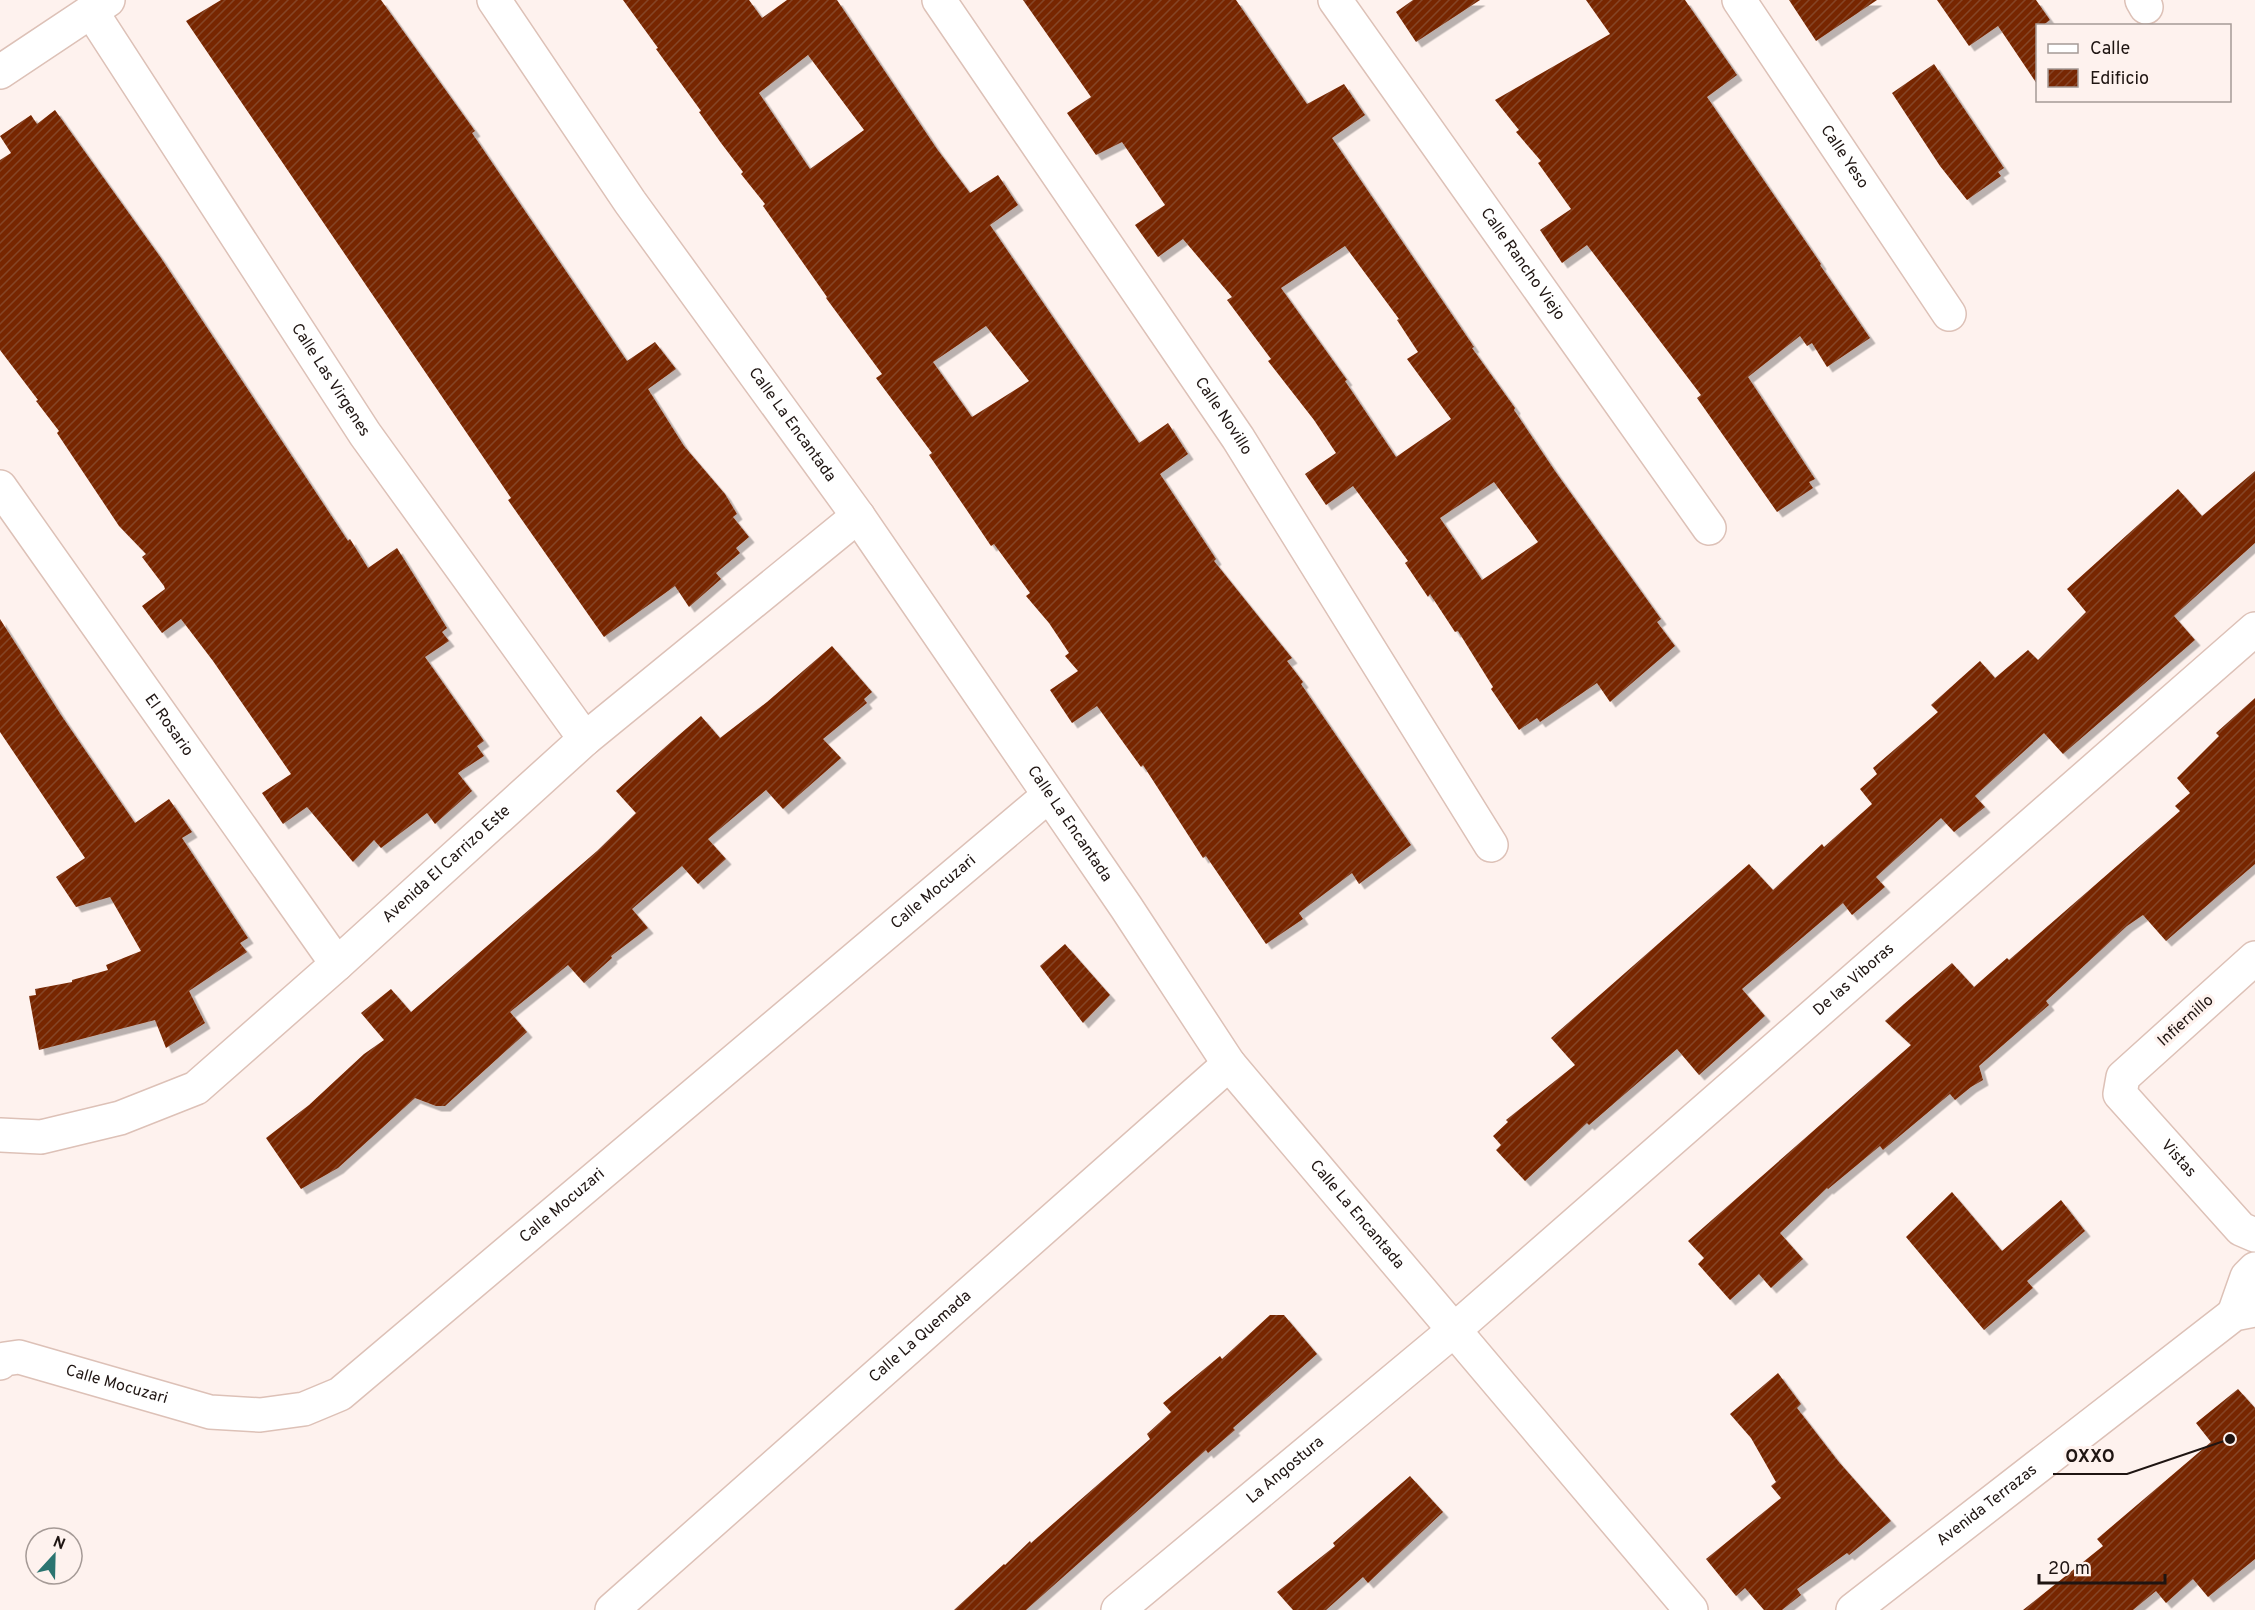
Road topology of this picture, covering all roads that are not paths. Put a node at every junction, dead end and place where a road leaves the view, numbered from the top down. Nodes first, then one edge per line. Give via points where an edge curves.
1 (494, 0) edge
2 (939, 0) edge
3 (1335, 0) edge
4 (1739, 0) edge
5 (99, 5) edge
6 (0, 72) edge
7 (1949, 314) dead end
8 (0, 487) edge
9 (858, 516) junction
10 (1709, 528) dead end
11 (2255, 629) edge
12 (585, 739) junction
13 (1048, 796) junction
14 (1491, 845) dead end
15 (2255, 958) edge
16 (337, 964) junction
17 (1229, 1064) junction
18 (2120, 1086) joint
19 (0, 1135) edge
20 (2248, 1232) edge
21 (2252, 1278) edge
22 (2244, 1312) edge
23 (1453, 1331) junction
24 (2, 1361) edge
25 (612, 1610) edge
26 (1118, 1610) edge
27 (1691, 1610) edge
28 (1853, 1610) edge

1 - 9 street, Calle La Encantada via 630,202
2 - 14 street, Calle Novillo via 1238,438
3 - 10 street, Calle Rancho Viejo
4 - 7 street, Calle Yeso
5 - 6 street
5 - 12 street, Calle Las Virgenes via 365,434
8 - 16 street, El Rosario
9 - 12 street, Avenida El Carrizo Este
9 - 13 street, Calle La Encantada
11 - 23 street, De las Viboras
12 - 16 street, Avenida El Carrizo Este
13 - 17 street, Calle La Encantada
13 - 24 street, Calle Mocuzari via 340,1394 304,1409 260,1414 210,1412 19,1357
15 - 18 street, Infiernillo via 2123,1077
16 - 19 street, Avenida El Carrizo Este via 196,1088 120,1118 52,1135
17 - 23 street, Calle La Encantada
17 - 25 street, Calle La Quemada
18 - 20 street, Vistas via 2120,1094
20 - 21 street, Vistas
21 - 22 street, Avenida Terrazas
22 - 28 street, Avenida Terrazas
23 - 26 street, La Angostura
23 - 27 street, Calle La Encantada

